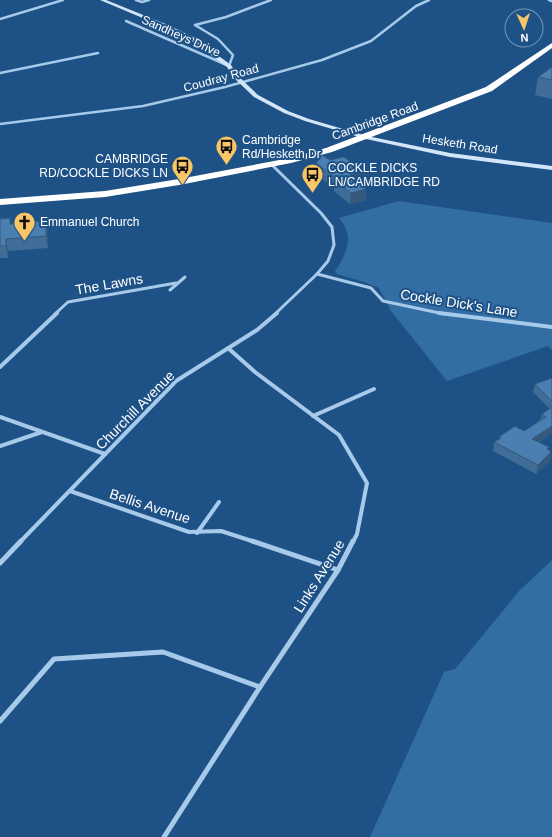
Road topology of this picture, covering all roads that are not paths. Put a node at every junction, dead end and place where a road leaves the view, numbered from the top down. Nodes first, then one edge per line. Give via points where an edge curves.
1 (63, 0) edge
2 (102, 0) edge
3 (136, 0) edge
4 (149, 0) edge
5 (271, 0) edge
6 (429, 0) edge
7 (0, 18) edge
8 (126, 21) dead end
9 (552, 45) edge
10 (98, 52) dead end
11 (229, 66) junction
12 (0, 74) edge
13 (240, 83) junction
14 (0, 124) edge
15 (366, 137) junction
16 (271, 164) junction
17 (552, 168) edge
18 (0, 202) edge
19 (317, 274) junction
20 (185, 277) dead end
21 (176, 283) junction
22 (170, 290) dead end
23 (552, 328) edge
24 (228, 348) junction
25 (0, 367) edge
26 (374, 389) dead end
27 (313, 416) junction
28 (0, 417) edge
29 (43, 432) junction
30 (0, 446) edge
31 (105, 454) junction
32 (70, 491) junction
33 (219, 502) dead end
34 (197, 532) junction
35 (0, 563) edge
36 (338, 570) junction
37 (260, 687) junction
38 (0, 721) edge
39 (164, 837) edge

1 - 7 street
2 - 11 street via 191,38
3 - 4 street
5 - 11 street via 226,17 195,25 218,39 234,55
6 - 13 street, Coudray Road via 416,6 371,41 322,60
8 - 11 street, Sandheys Drive
9 - 15 highway, Cambridge Road via 489,89
10 - 12 street
11 - 13 street, Hesketh Road
13 - 14 street, Coudray Road via 143,106
13 - 15 street, Hesketh Road via 256,96 286,112
15 - 16 highway, Cambridge Road via 329,150
15 - 17 street, Hesketh Road via 450,155
16 - 18 highway, Cambridge Road via 105,194
16 - 19 street via 321,213 332,228 334,245 328,261
19 - 23 street, Cockle Dick's Lane via 371,288 383,301 391,303 444,314
19 - 24 street, Churchill Avenue via 263,325
20 - 21 street
21 - 22 street
21 - 25 street, The Lawns via 68,302
24 - 27 street, Links Avenue
24 - 31 street, Churchill Avenue via 176,381
26 - 27 street
27 - 36 street, Links Avenue via 339,435 367,483 357,534
28 - 29 street
29 - 30 street
29 - 31 street
31 - 32 street, Churchill Avenue
32 - 34 street, Bellis Avenue via 189,532
32 - 35 street, Churchill Avenue
33 - 34 street
34 - 36 street, Bellis Avenue via 221,531
36 - 37 street, Links Avenue
37 - 38 street via 163,652 54,659
37 - 39 street, Links Avenue

